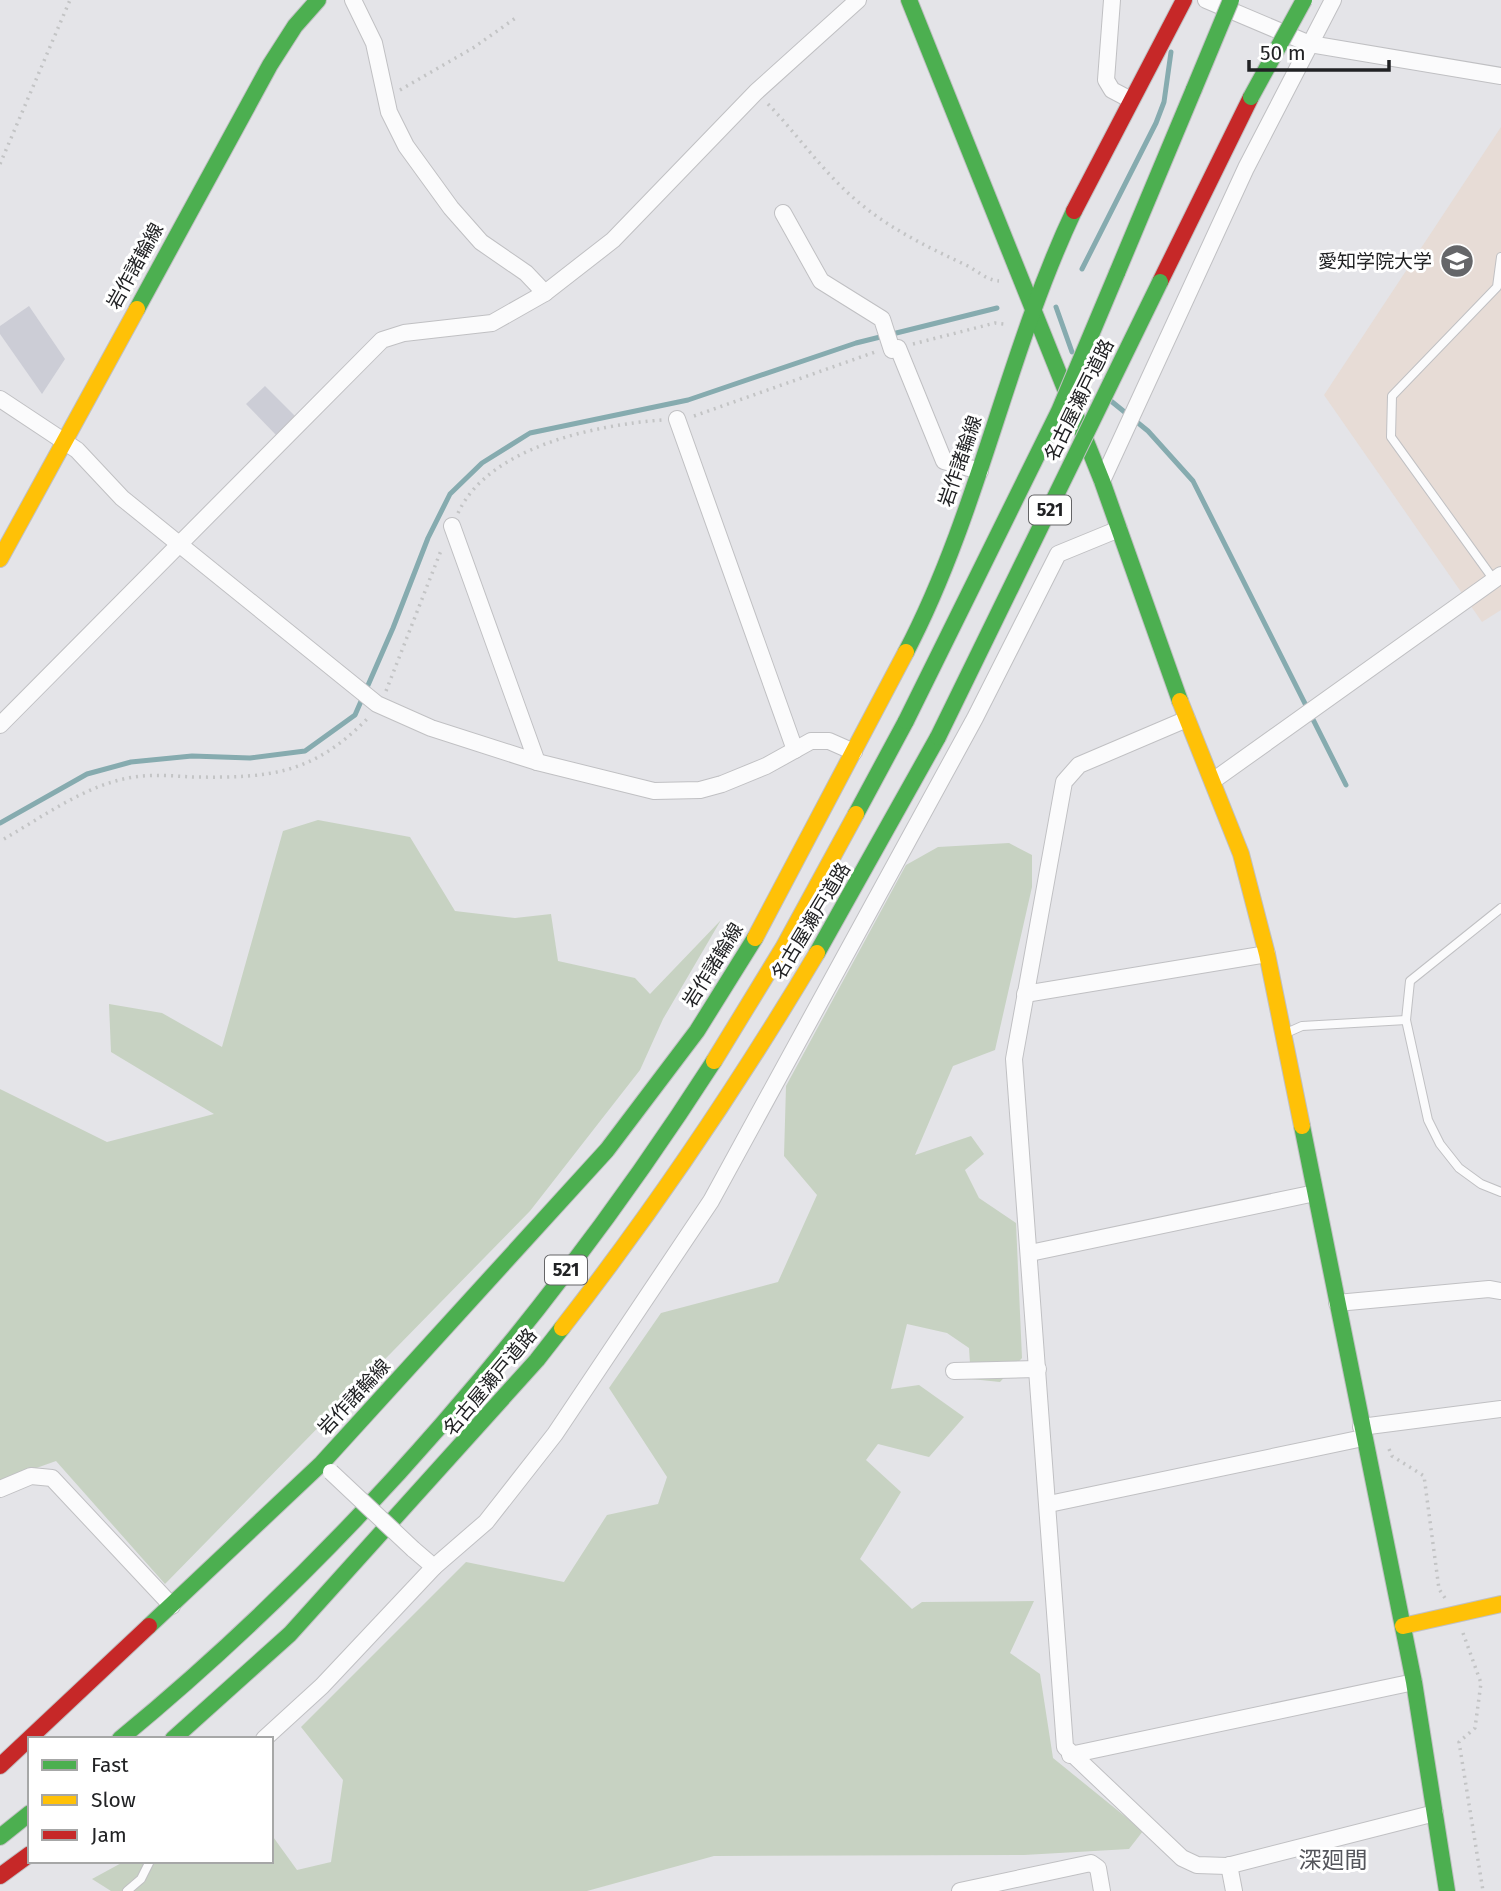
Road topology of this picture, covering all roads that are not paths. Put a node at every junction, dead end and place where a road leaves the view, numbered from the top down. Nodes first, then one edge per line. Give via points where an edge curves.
1 (318, 0) edge
2 (353, 0) edge
3 (858, 0) edge
4 (909, 0) edge
5 (1111, 0) edge
6 (1184, 0) edge
7 (1206, 0) edge
8 (1231, 0) edge
9 (1304, 0) edge
10 (1333, 0) edge
11 (1310, 44) junction
12 (1501, 76) edge
13 (1131, 100) junction
14 (783, 213) dead end
15 (1501, 257) edge
16 (545, 293) junction
17 (1031, 308) junction
18 (0, 399) edge
19 (677, 419) road end
20 (63, 441) junction
21 (980, 471) junction
22 (1102, 481) junction
23 (452, 526) road end
24 (1119, 529) junction
25 (180, 543) junction
26 (0, 559) edge
27 (1498, 578) edge
28 (1187, 719) junction
29 (0, 724) edge
30 (795, 750) junction
31 (854, 752) junction
32 (537, 762) junction
33 (1214, 780) junction
34 (1501, 908) edge
35 (1267, 954) junction
36 (1025, 994) junction
37 (1406, 1020) junction
38 (1283, 1034) junction
39 (1315, 1192) junction
40 (1501, 1192) edge
41 (1030, 1253) junction
42 (1501, 1291) edge
43 (1337, 1303) junction
44 (1038, 1369) junction
45 (954, 1371) dead end
46 (1501, 1409) edge
47 (1362, 1432) junction
48 (326, 1468) junction
49 (0, 1489) edge
50 (1048, 1504) junction
51 (434, 1567) junction
52 (1501, 1604) edge
53 (172, 1606) junction
54 (1403, 1626) junction
55 (1414, 1682) junction
56 (31, 1737) edge
57 (122, 1737) edge
58 (175, 1737) edge
59 (266, 1737) edge
60 (28, 1740) edge
61 (1070, 1755) junction
62 (0, 1766) edge
63 (1435, 1813) junction
64 (28, 1815) edge
65 (0, 1837) edge
66 (28, 1855) edge
67 (149, 1863) edge
68 (1228, 1866) junction
69 (0, 1876) edge
70 (127, 1891) edge
71 (960, 1891) edge
72 (1102, 1891) edge
73 (1234, 1891) edge
74 (1447, 1891) edge

1 - 20 main road, 岩作諸輪線 via 270,65
2 - 16 street via 377,53 389,112 401,136 481,242 526,273
3 - 16 street via 756,92 613,240
4 - 17 main road
5 - 13 street via 1106,80 1112,90
6 - 13 main road, 岩作諸輪線
7 - 11 street
8 - 57 main road, 名古屋瀬戸道路 / 521, bridge via 1059,411 906,721 738,1023 581,1251 447,1416 264,1610
9 - 58 main road, 名古屋瀬戸道路 / 521, bridge via 1251,97 938,737 765,1040 609,1268 529,1370 290,1634
10 - 11 street
11 - 12 street
11 - 22 street via 1246,168
13 - 17 main road, 岩作諸輪線 via 1086,184
14 - 21 street via 821,281 874,312 884,324 939,455 944,461
15 - 27 lane via 1497,287 1392,396 1391,437
16 - 25 street via 492,323 404,333 382,340
17 - 21 main road, 岩作諸輪線
17 - 22 main road
18 - 20 street
19 - 30 street
20 - 25 street via 122,498
20 - 26 main road, 岩作諸輪線
21 - 31 main road, 岩作諸輪線 via 915,634
22 - 24 main road
23 - 32 street
24 - 28 main road
24 - 51 street via 1058,554 975,718 711,1201 555,1434 486,1522
25 - 29 street
25 - 32 street via 379,704 431,728
27 - 33 street
28 - 33 main road
28 - 36 street via 1079,765 1064,782
30 - 31 street via 819,740
30 - 32 street via 722,784 680,792 653,791
31 - 48 main road, 岩作諸輪線 via 766,920 697,1031 607,1150
33 - 35 main road via 1241,854
34 - 37 lane via 1410,981
35 - 36 street
35 - 38 main road
36 - 41 street via 1014,1059
37 - 38 lane via 1302,1026
37 - 40 lane via 1428,1120 1440,1144 1459,1168
38 - 39 main road
39 - 41 street
39 - 43 main road
41 - 44 street
42 - 43 street
43 - 47 main road
44 - 45 street
44 - 50 street
46 - 47 street via 1381,1424
47 - 50 street
47 - 54 main road
48 - 51 street, bridge
48 - 53 main road, 岩作諸輪線
49 - 53 street via 31,1476 52,1478
50 - 61 street via 1065,1747
51 - 59 street via 322,1686
52 - 54 main road
53 - 56 main road, 岩作諸輪線
54 - 55 main road
55 - 61 street
55 - 63 main road
60 - 62 main road, 岩作諸輪線
61 - 68 street via 1182,1858 1197,1865
63 - 68 street
63 - 74 main road
64 - 65 main road
66 - 69 main road
67 - 70 lane via 141,1879
68 - 73 street
71 - 72 street via 1091,1863 1098,1868

